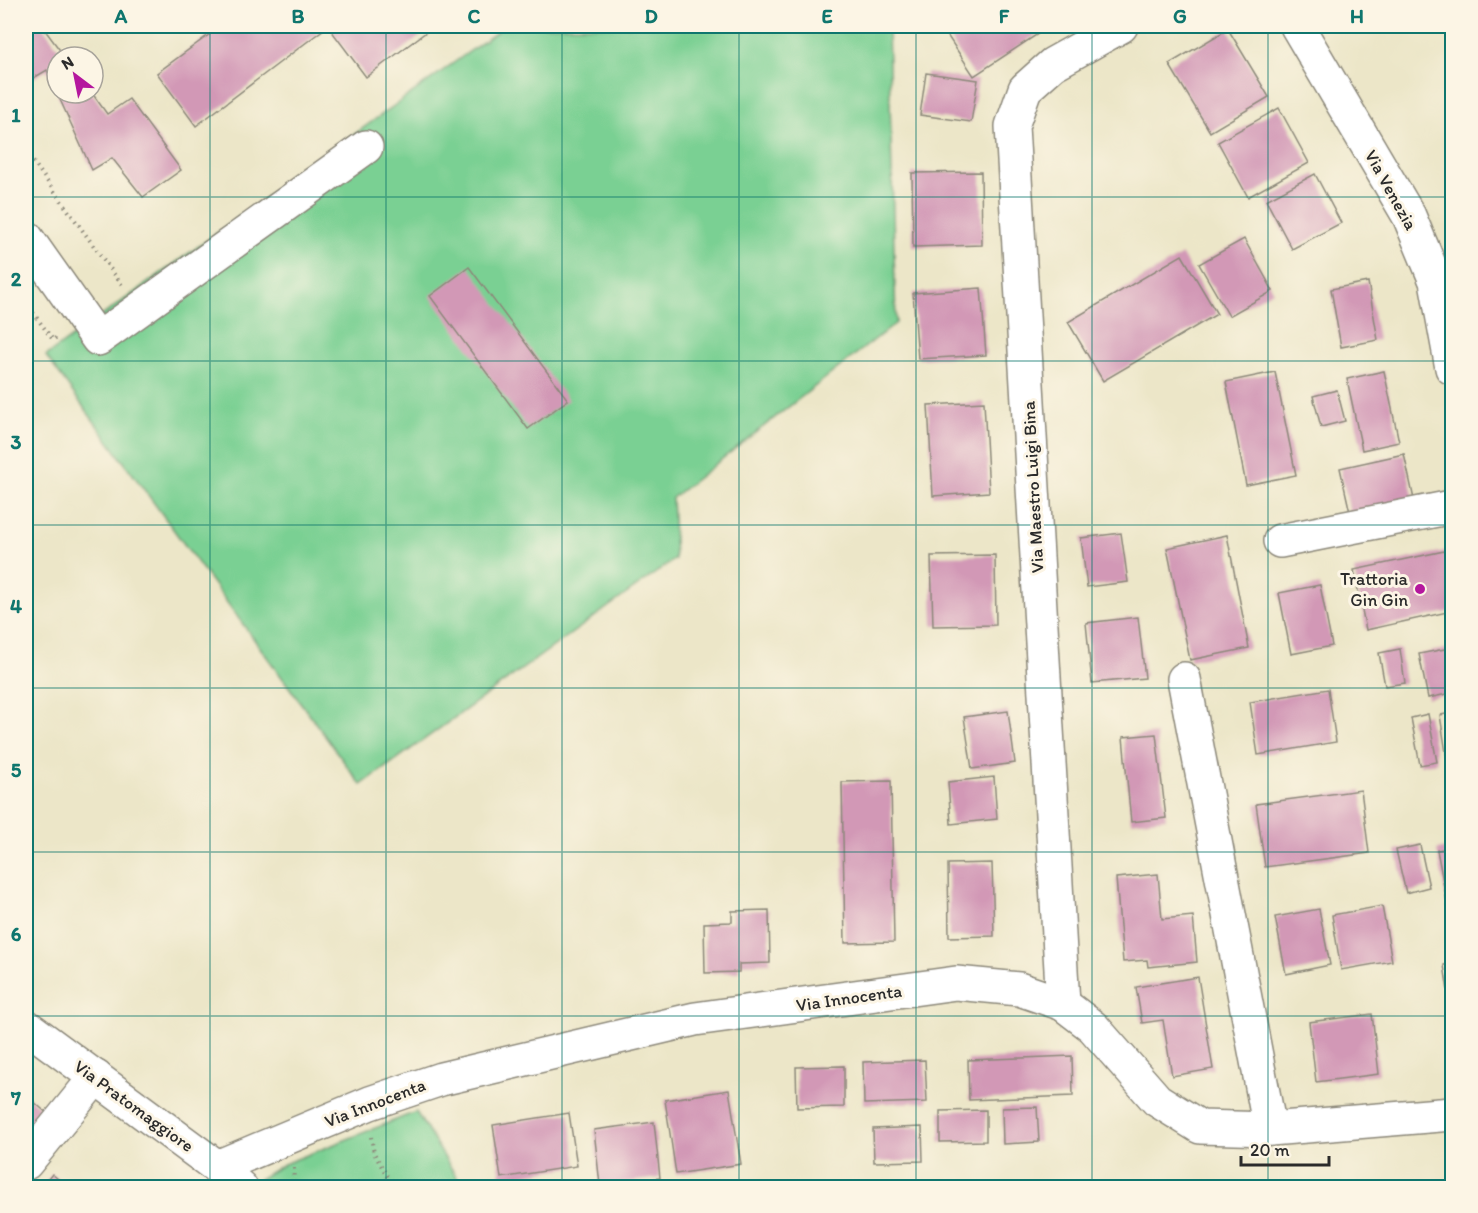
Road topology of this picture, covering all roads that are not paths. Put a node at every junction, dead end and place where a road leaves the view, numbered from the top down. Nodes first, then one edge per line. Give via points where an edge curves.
1 (1121, 26) edge
2 (1297, 26) edge
3 (366, 147) dead end
4 (26, 237) edge
5 (1452, 368) edge
6 (1452, 507) edge
7 (1280, 541) dead end
8 (1184, 679) dead end
9 (1063, 1004) junction
10 (26, 1026) edge
11 (96, 1077) junction
12 (1452, 1114) edge
13 (1270, 1129) junction
14 (26, 1163) edge
15 (229, 1177) edge

1 - 9 street, Via Maestro Luigi Bina via 1053,64 1025,89 1012,126
2 - 5 street, Via Venezia via 1409,216 1436,281
3 - 4 street via 98,339
6 - 7 street
8 - 13 street
9 - 13 street, Via Innocenta via 1093,1027 1157,1100 1200,1126
9 - 15 street, Via Innocenta via 1019,989 956,983 707,1018 441,1079 370,1103
10 - 11 street, Via Pratomaggiore
11 - 14 street
11 - 15 street, Via Pratomaggiore
12 - 13 street, Via Innocenta

